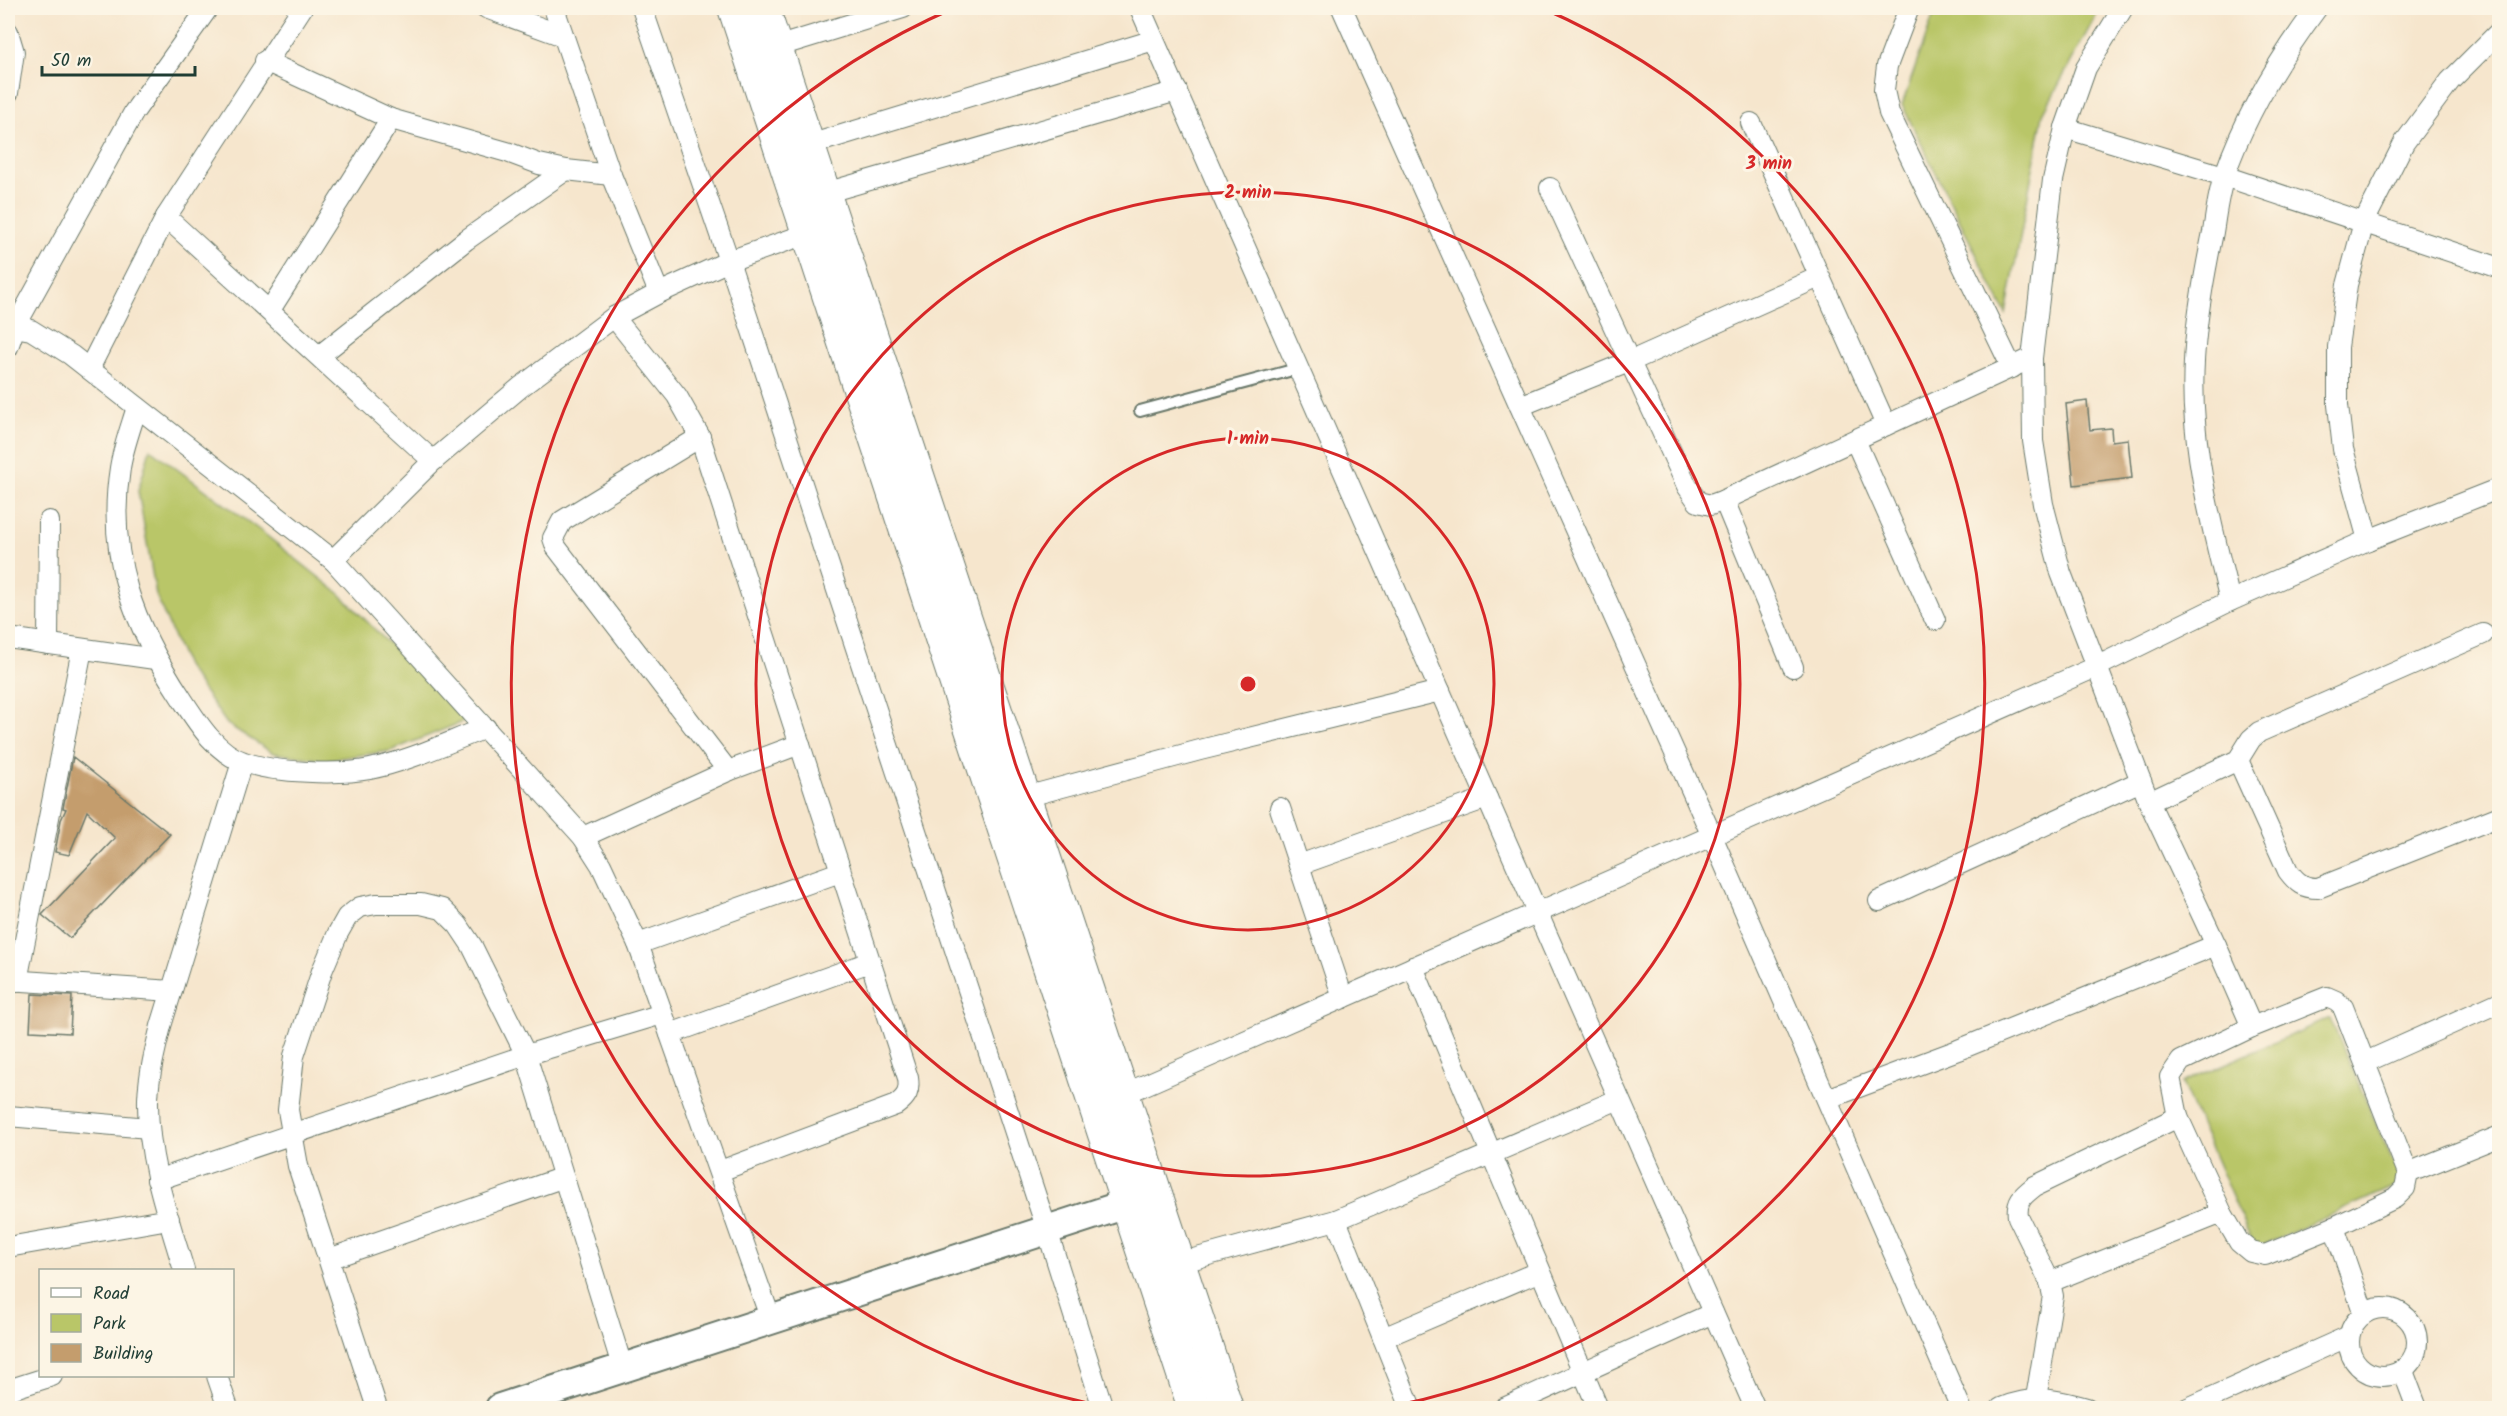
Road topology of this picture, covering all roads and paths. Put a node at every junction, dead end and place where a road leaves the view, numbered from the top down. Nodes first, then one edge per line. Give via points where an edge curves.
1 (208, 8) edge
2 (302, 8) edge
3 (486, 8) edge
4 (554, 8) edge
5 (642, 8) edge
6 (734, 8) edge
7 (763, 8) edge
8 (903, 8) edge
9 (1140, 8) edge
10 (1342, 8) edge
11 (1909, 8) edge
12 (2123, 8) edge
13 (2317, 8) edge
14 (2499, 31) edge
15 (8, 32) edge
16 (563, 36) junction
17 (1155, 40) junction
18 (776, 47) junction
19 (265, 61) junction
20 (1177, 91) junction
21 (8, 93) edge
22 (391, 119) junction
23 (1751, 123) dead end
24 (2065, 128) junction
25 (809, 145) junction
26 (566, 170) junction
27 (611, 175) junction
28 (2224, 176) junction
29 (1550, 188) dead end
30 (825, 194) junction
31 (166, 217) junction
32 (2364, 222) junction
33 (822, 229) junction
34 (729, 261) junction
35 (2499, 268) edge
36 (1820, 277) junction
37 (659, 293) junction
38 (270, 310) junction
39 (614, 317) junction
40 (11, 327) edge
41 (8, 347) edge
42 (319, 356) junction
43 (2032, 358) junction
44 (1632, 361) junction
45 (1300, 368) junction
46 (2012, 368) junction
47 (88, 369) junction
48 (1520, 405) junction
49 (137, 407) junction
50 (1140, 411) dead end
51 (1886, 425) junction
52 (700, 437) junction
53 (1855, 440) junction
54 (433, 461) junction
55 (2499, 488) edge
56 (1724, 500) junction
57 (49, 520) dead end
58 (2368, 540) junction
59 (333, 560) junction
60 (2230, 601) junction
61 (1935, 620) dead end
62 (2483, 634) dead end
63 (8, 638) edge
64 (48, 644) junction
65 (82, 649) junction
66 (155, 659) junction
67 (1792, 667) dead end
68 (2096, 668) junction
69 (1440, 691) junction
70 (486, 728) junction
71 (800, 744) junction
72 (2238, 760) junction
73 (242, 762) junction
74 (728, 771) junction
75 (2140, 781) junction
76 (1025, 797) junction
77 (1487, 798) junction
78 (2149, 802) junction
79 (1280, 808) dead end
80 (2499, 816) edge
81 (1712, 836) junction
82 (583, 837) junction
83 (1299, 865) junction
84 (840, 872) junction
85 (1879, 901) dead end
86 (1537, 913) junction
87 (638, 944) junction
88 (2216, 945) junction
89 (870, 962) junction
90 (1413, 967) junction
91 (12, 981) edge
92 (172, 991) junction
93 (1343, 998) junction
94 (2499, 1002) edge
95 (662, 1014) junction
96 (2252, 1027) junction
97 (670, 1034) junction
98 (526, 1055) junction
99 (2366, 1062) junction
100 (1124, 1094) junction
101 (1619, 1099) junction
102 (1827, 1099) junction
103 (1095, 1107) junction
104 (8, 1116) edge
105 (2178, 1117) junction
106 (149, 1128) junction
107 (291, 1133) junction
108 (2499, 1137) edge
109 (1491, 1153) junction
110 (720, 1171) junction
111 (2408, 1173) junction
112 (564, 1177) junction
113 (158, 1180) junction
114 (1156, 1194) junction
115 (1127, 1204) junction
116 (2223, 1213) junction
117 (169, 1219) junction
118 (1336, 1220) junction
119 (2334, 1227) junction
120 (1047, 1230) junction
121 (8, 1247) edge
122 (329, 1259) junction
123 (1179, 1263) junction
124 (184, 1269) edge
125 (1540, 1270) junction
126 (2050, 1282) junction
127 (1713, 1313) junction
128 (2364, 1314) junction
129 (771, 1320) junction
130 (2349, 1336) junction
131 (1383, 1338) junction
132 (623, 1369) junction
133 (2403, 1371) junction
134 (1583, 1372) junction
135 (49, 1377) edge
136 (217, 1377) edge
137 (8, 1390) edge
138 (2036, 1398) junction
139 (513, 1406) edge
140 (1956, 1407) edge
141 (228, 1408) edge
142 (377, 1408) edge
143 (1103, 1408) edge
144 (1194, 1408) edge
145 (1227, 1408) edge
146 (1411, 1408) edge
147 (1504, 1408) edge
148 (1598, 1408) edge
149 (1755, 1408) edge
150 (2001, 1408) edge
151 (2087, 1408) edge
152 (2188, 1408) edge
153 (2417, 1408) edge

1 - 40 street via 134,112
2 - 19 street
3 - 16 street
4 - 16 street
5 - 34 street
6 - 33 main road
7 - 18 main road
8 - 18 street
9 - 17 street
10 - 48 street
11 - 46 street via 1887,66 1884,90 1889,113
12 - 24 street via 2086,68
13 - 28 street via 2258,98
14 - 32 street via 2450,81 2404,143
15 - 21 street via 14,52
16 - 27 street
17 - 20 street
17 - 25 street
18 - 25 main road
19 - 22 street
19 - 31 street
20 - 30 street
20 - 45 street
22 - 26 street
22 - 38 street
23 - 36 street
24 - 28 street
24 - 43 street via 2053,180
25 - 30 main road
26 - 27 street
26 - 42 street via 466,240
27 - 37 street
28 - 32 street
28 - 60 street via 2201,291 2192,366 2204,491
29 - 44 street
30 - 33 main road
31 - 38 street
31 - 47 street
32 - 35 street
32 - 58 street via 2347,285 2338,347 2338,405 2343,449
33 - 34 street
33 - 76 main road
33 - 103 main road
34 - 37 street
34 - 120 street
36 - 44 street
36 - 51 street
37 - 39 street
38 - 42 street
39 - 52 street via 677,396
39 - 54 street via 522,386
40 - 41 street
40 - 47 street via 31,330
42 - 54 street
43 - 46 street
43 - 68 street via 2033,441 2043,504 2061,573
44 - 48 street
44 - 56 street via 1687,486 1698,502 1711,505
45 - 50 lane
45 - 69 street
46 - 51 street
47 - 49 street
48 - 81 street
49 - 59 street
49 - 66 street via 120,468 116,522 120,565
51 - 53 street
52 - 71 street
52 - 74 street via 562,521 553,538 556,547
53 - 56 street
53 - 61 street
54 - 59 street
55 - 58 street
56 - 67 street
57 - 64 street
58 - 60 street
59 - 70 street
60 - 68 street
62 - 72 street via 2259,732
63 - 64 street
64 - 65 street
65 - 66 street
65 - 91 street
66 - 73 street via 217,745
68 - 75 street
68 - 81 street
69 - 76 street
69 - 77 street
70 - 73 street via 369,769 278,771
70 - 82 street
71 - 74 street
71 - 84 street
72 - 78 street
72 - 80 street via 2288,871 2306,888 2318,888
73 - 92 street
74 - 82 street
75 - 78 street
75 - 85 street
76 - 100 main road
77 - 83 street
77 - 86 street
78 - 88 street
79 - 83 street
81 - 86 street
81 - 102 street
82 - 87 street via 601,865
83 - 93 street
84 - 87 street
84 - 89 street
86 - 90 street
86 - 101 street
87 - 95 street
88 - 96 street
88 - 102 street
89 - 97 street
89 - 110 street via 908,1078 906,1098
90 - 93 street
90 - 109 street
91 - 92 street
92 - 106 street via 152,1063
93 - 100 street
94 - 99 street
95 - 97 street
95 - 98 street
96 - 99 street via 2327,997 2343,1007
96 - 105 street via 2181,1061 2175,1068 2170,1077
97 - 110 street
98 - 107 street
98 - 107 street via 472,946 442,909 421,904 360,907 347,917 338,933 294,1056 288,1110
98 - 112 street
99 - 111 street
100 - 103 street
100 - 114 main road
101 - 109 street
101 - 127 street
102 - 140 street
103 - 115 main road
104 - 106 street
105 - 116 street
105 - 126 street via 2035,1186 2020,1198 2018,1217
106 - 113 street
107 - 113 street
107 - 122 street
108 - 111 street
109 - 118 street
109 - 125 street
110 - 129 street
111 - 119 street via 2405,1188 2395,1198
112 - 122 street
112 - 132 street
113 - 117 street
114 - 115 street
114 - 123 main road
115 - 120 street
115 - 144 main road
116 - 119 street via 2239,1242 2251,1252 2265,1255
116 - 126 street
117 - 121 street
117 - 124 street
118 - 123 street
118 - 131 street
119 - 128 street
120 - 129 street
120 - 143 street
122 - 142 street
123 - 145 main road
125 - 131 street
125 - 134 street
126 - 138 street via 2052,1311
127 - 134 street
127 - 149 street
128 - 130 street via 2354,1323
128 - 133 street via 2376,1308 2390,1308 2412,1323 2417,1349
129 - 132 street
130 - 133 street via 2354,1362 2364,1371 2390,1376
130 - 152 street
131 - 146 street
132 - 139 street
133 - 153 street
134 - 147 street
134 - 148 street
135 - 137 street
136 - 141 street
138 - 150 street
138 - 151 street

